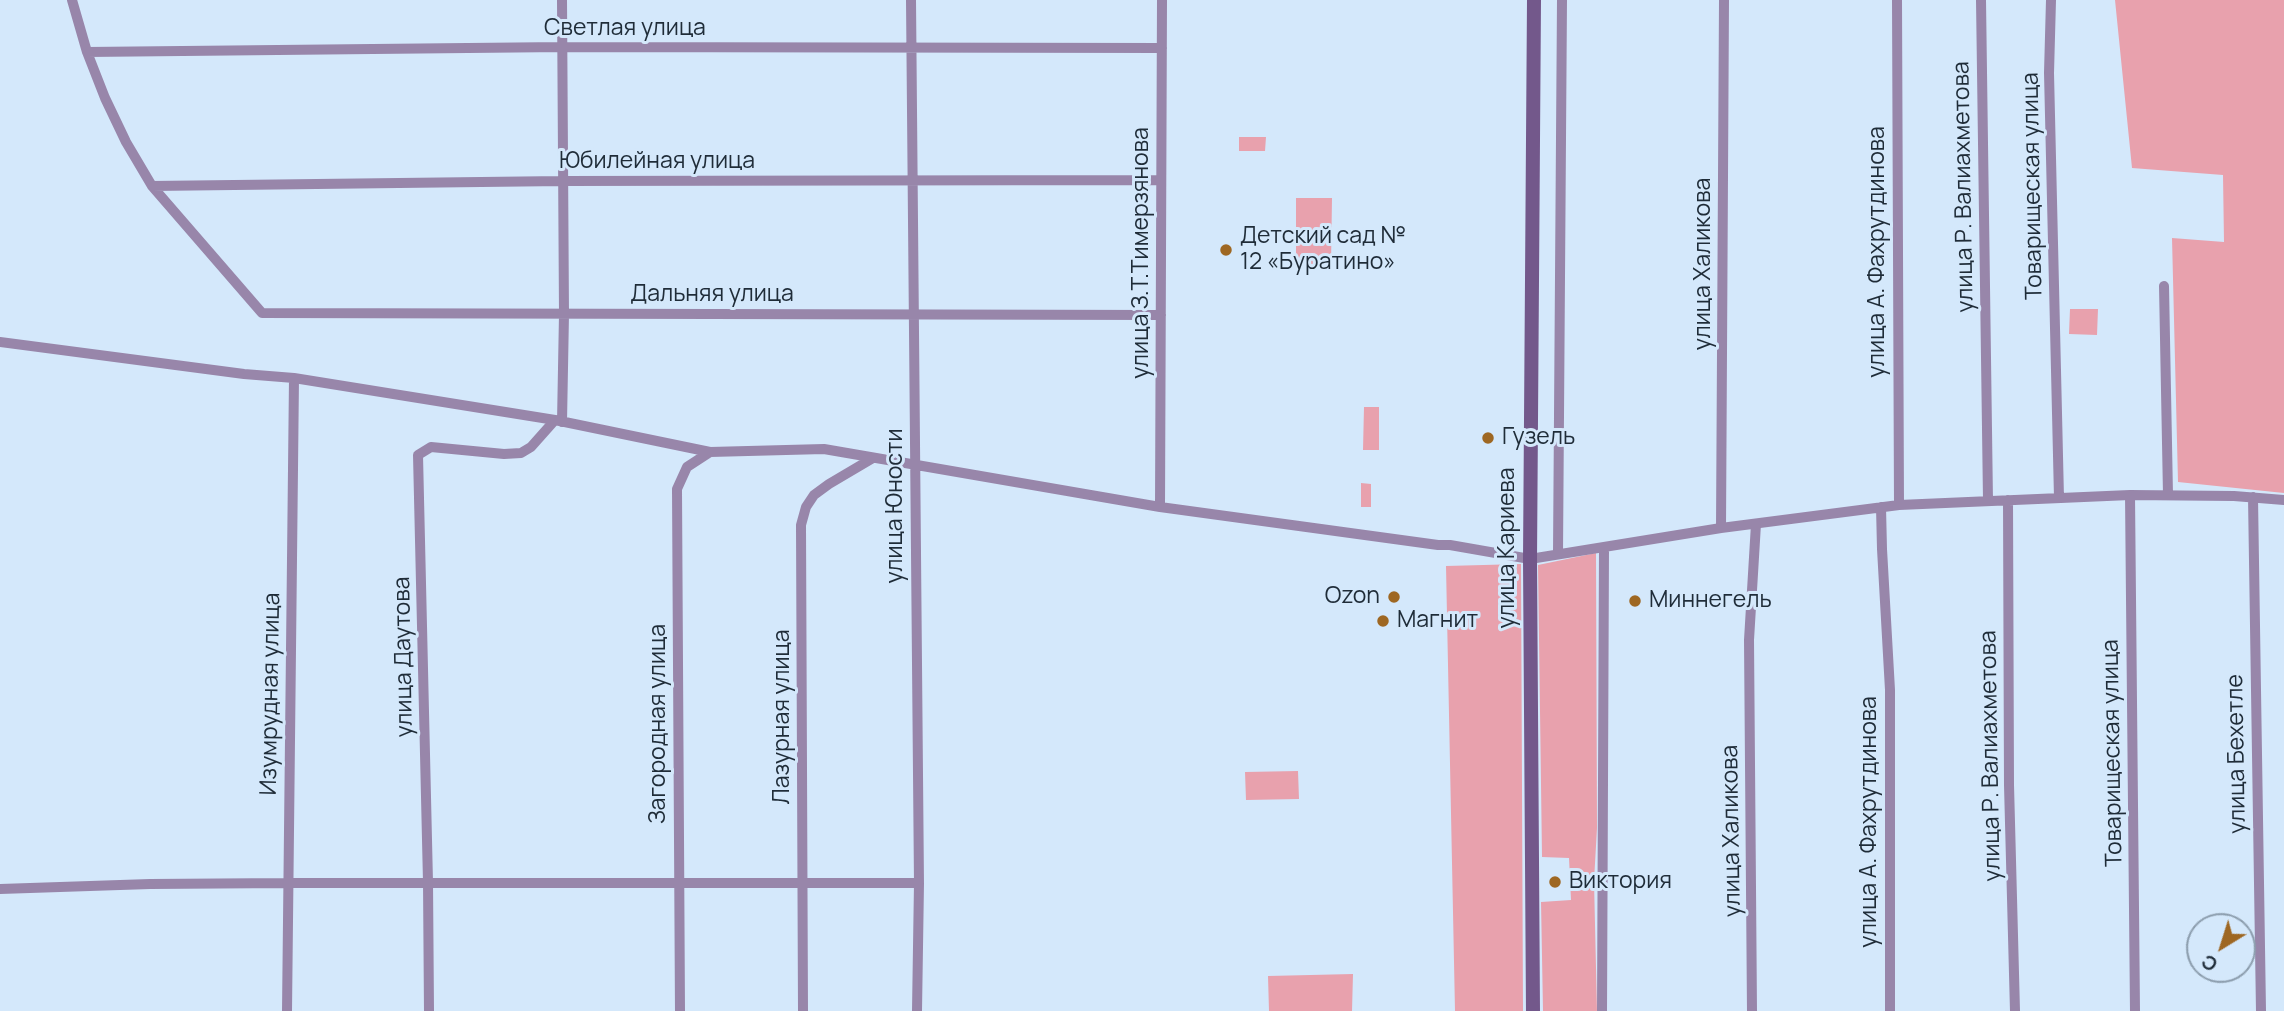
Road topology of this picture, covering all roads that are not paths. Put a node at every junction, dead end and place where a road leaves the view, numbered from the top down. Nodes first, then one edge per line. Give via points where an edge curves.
1 (72, 0) edge
2 (562, 0) edge
3 (911, 0) edge
4 (1162, 0) edge
5 (1534, 0) edge
6 (1562, 0) edge
7 (1724, 0) edge
8 (1897, 0) edge
9 (1981, 0) edge
10 (2051, 0) edge
11 (563, 47) junction
12 (1162, 48) junction
13 (911, 49) junction
14 (87, 52) junction
15 (1161, 180) junction
16 (563, 181) junction
17 (912, 181) junction
18 (152, 186) junction
19 (2164, 286) dead end
20 (564, 314) junction
21 (1161, 315) junction
22 (914, 316) junction
23 (0, 342) edge
24 (294, 378) junction
25 (558, 421) junction
26 (710, 452) junction
27 (873, 458) junction
28 (915, 466) junction
29 (2130, 495) junction
30 (2168, 495) junction
31 (2253, 497) junction
32 (2059, 498) junction
33 (2008, 499) junction
34 (1988, 500) junction
35 (2284, 500) edge
36 (1899, 505) junction
37 (1160, 506) junction
38 (1881, 507) junction
39 (1756, 524) junction
40 (1721, 528) junction
41 (1604, 547) junction
42 (1558, 554) junction
43 (1530, 559) junction
44 (428, 882) junction
45 (287, 883) junction
46 (678, 883) junction
47 (803, 883) junction
48 (919, 883) junction
49 (0, 889) edge
50 (287, 1011) edge
51 (429, 1011) edge
52 (680, 1011) edge
53 (803, 1011) edge
54 (917, 1011) edge
55 (1533, 1011) edge
56 (1602, 1011) edge
57 (1752, 1011) edge
58 (1890, 1011) edge
59 (2015, 1011) edge
60 (2136, 1011) edge
61 (2260, 1011) edge

1 - 14 street
2 - 11 street
3 - 13 street, улица Юности
4 - 12 street, улица З.Т.Тимерзянова
5 - 43 main road, улица Кариева
6 - 42 street
7 - 40 street, улица Халикова
8 - 36 street, улица А. Фахрутдинова
9 - 34 street, улица Р. Валиахметова
10 - 32 street, Товарищеская улица
11 - 13 street, Светлая улица
11 - 14 street, Светлая улица
11 - 16 street
12 - 13 street, Светлая улица
12 - 15 street, улица З.Т.Тимерзянова
13 - 17 street, улица Юности
14 - 18 street via 121,131
15 - 17 street, Юбилейная улица
15 - 21 street, улица З.Т.Тимерзянова
16 - 17 street, Юбилейная улица
16 - 18 street, Юбилейная улица
16 - 20 street
17 - 22 street, улица Юности
18 - 20 street, Дальняя улица via 262,313
19 - 30 street
20 - 22 street, Дальняя улица
20 - 25 street
21 - 22 street, Дальняя улица
21 - 37 street, улица З.Т.Тимерзянова
22 - 28 street, улица Юности
23 - 24 street
24 - 25 street
24 - 45 street, Изумрудная улица
25 - 26 street
25 - 44 street, улица Даутова via 521,453 430,447 418,455
26 - 27 street via 824,449
26 - 46 street, Загородная улица via 687,467 677,489
27 - 28 street
27 - 47 street, Лазурная улица via 814,495 801,525
28 - 37 street
28 - 48 street, улица Юности
29 - 30 street
29 - 32 street
29 - 60 street, Товарищеская улица
30 - 31 street
31 - 35 street
31 - 61 street, улица Бехетле
32 - 33 street
33 - 34 street
33 - 59 street, улица Р. Валиахметова
34 - 36 street
36 - 38 street
37 - 43 street
38 - 39 street
38 - 58 street, улица А. Фахрутдинова via 1890,690
39 - 40 street
39 - 57 street, улица Халикова via 1749,640
40 - 41 street
41 - 42 street
41 - 56 street
42 - 43 street
43 - 55 main road, улица Кариева
44 - 45 street
44 - 46 street
44 - 51 street, улица Даутова
45 - 49 street
45 - 50 street, Изумрудная улица
46 - 47 street
46 - 52 street, Загородная улица
47 - 48 street
47 - 53 street, Лазурная улица
48 - 54 street, улица Юности

